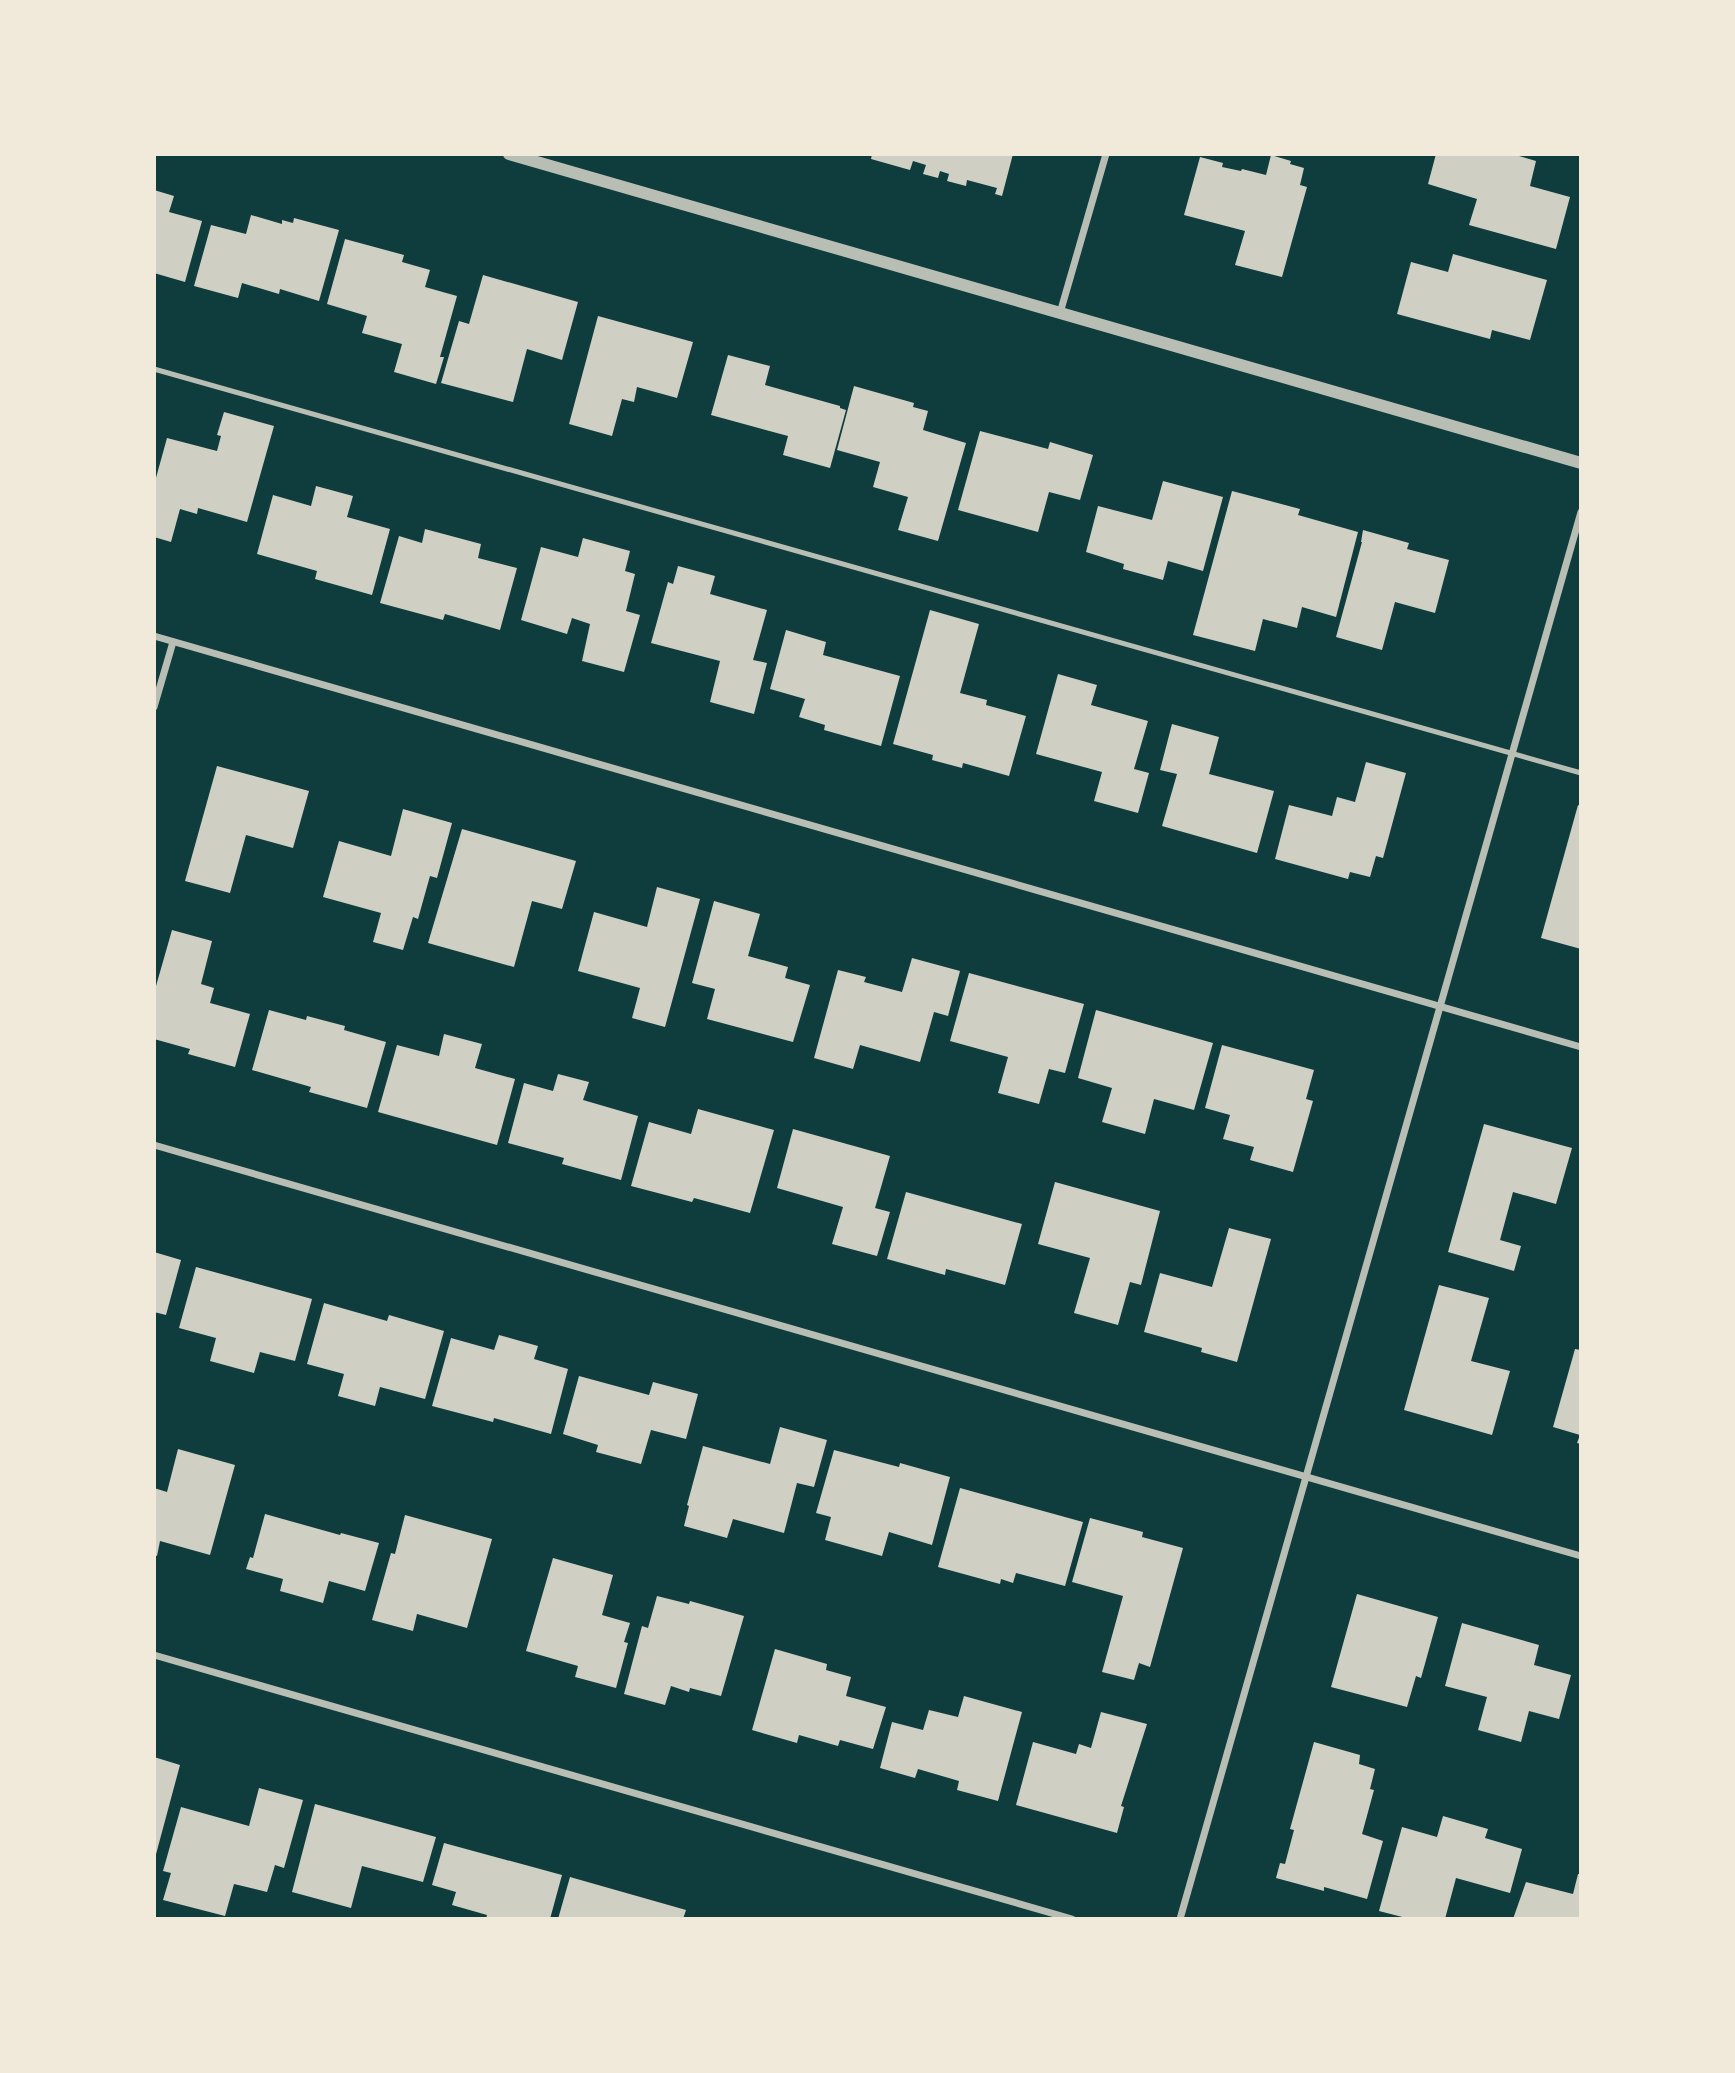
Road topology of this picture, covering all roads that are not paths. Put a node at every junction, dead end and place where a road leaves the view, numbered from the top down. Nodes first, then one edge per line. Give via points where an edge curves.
1 (509, 154) edge
2 (1106, 154) edge
3 (1060, 313) junction
4 (154, 369) edge
5 (1581, 463) edge
6 (1581, 512) edge
7 (154, 636) edge
8 (173, 642) junction
9 (154, 707) edge
10 (1512, 754) junction
11 (1581, 773) edge
12 (1440, 1006) junction
13 (1581, 1047) edge
14 (154, 1145) edge
15 (1306, 1477) junction
16 (1581, 1556) edge
17 (154, 1655) edge
18 (1072, 1919) edge
19 (1180, 1919) edge

1 - 3 street
2 - 3 street
3 - 5 street
4 - 10 lane
6 - 10 street
7 - 8 street
8 - 9 street
8 - 12 street
10 - 11 lane
10 - 12 street
12 - 13 street
12 - 15 street
14 - 15 street
15 - 16 street
15 - 19 street
17 - 18 street

